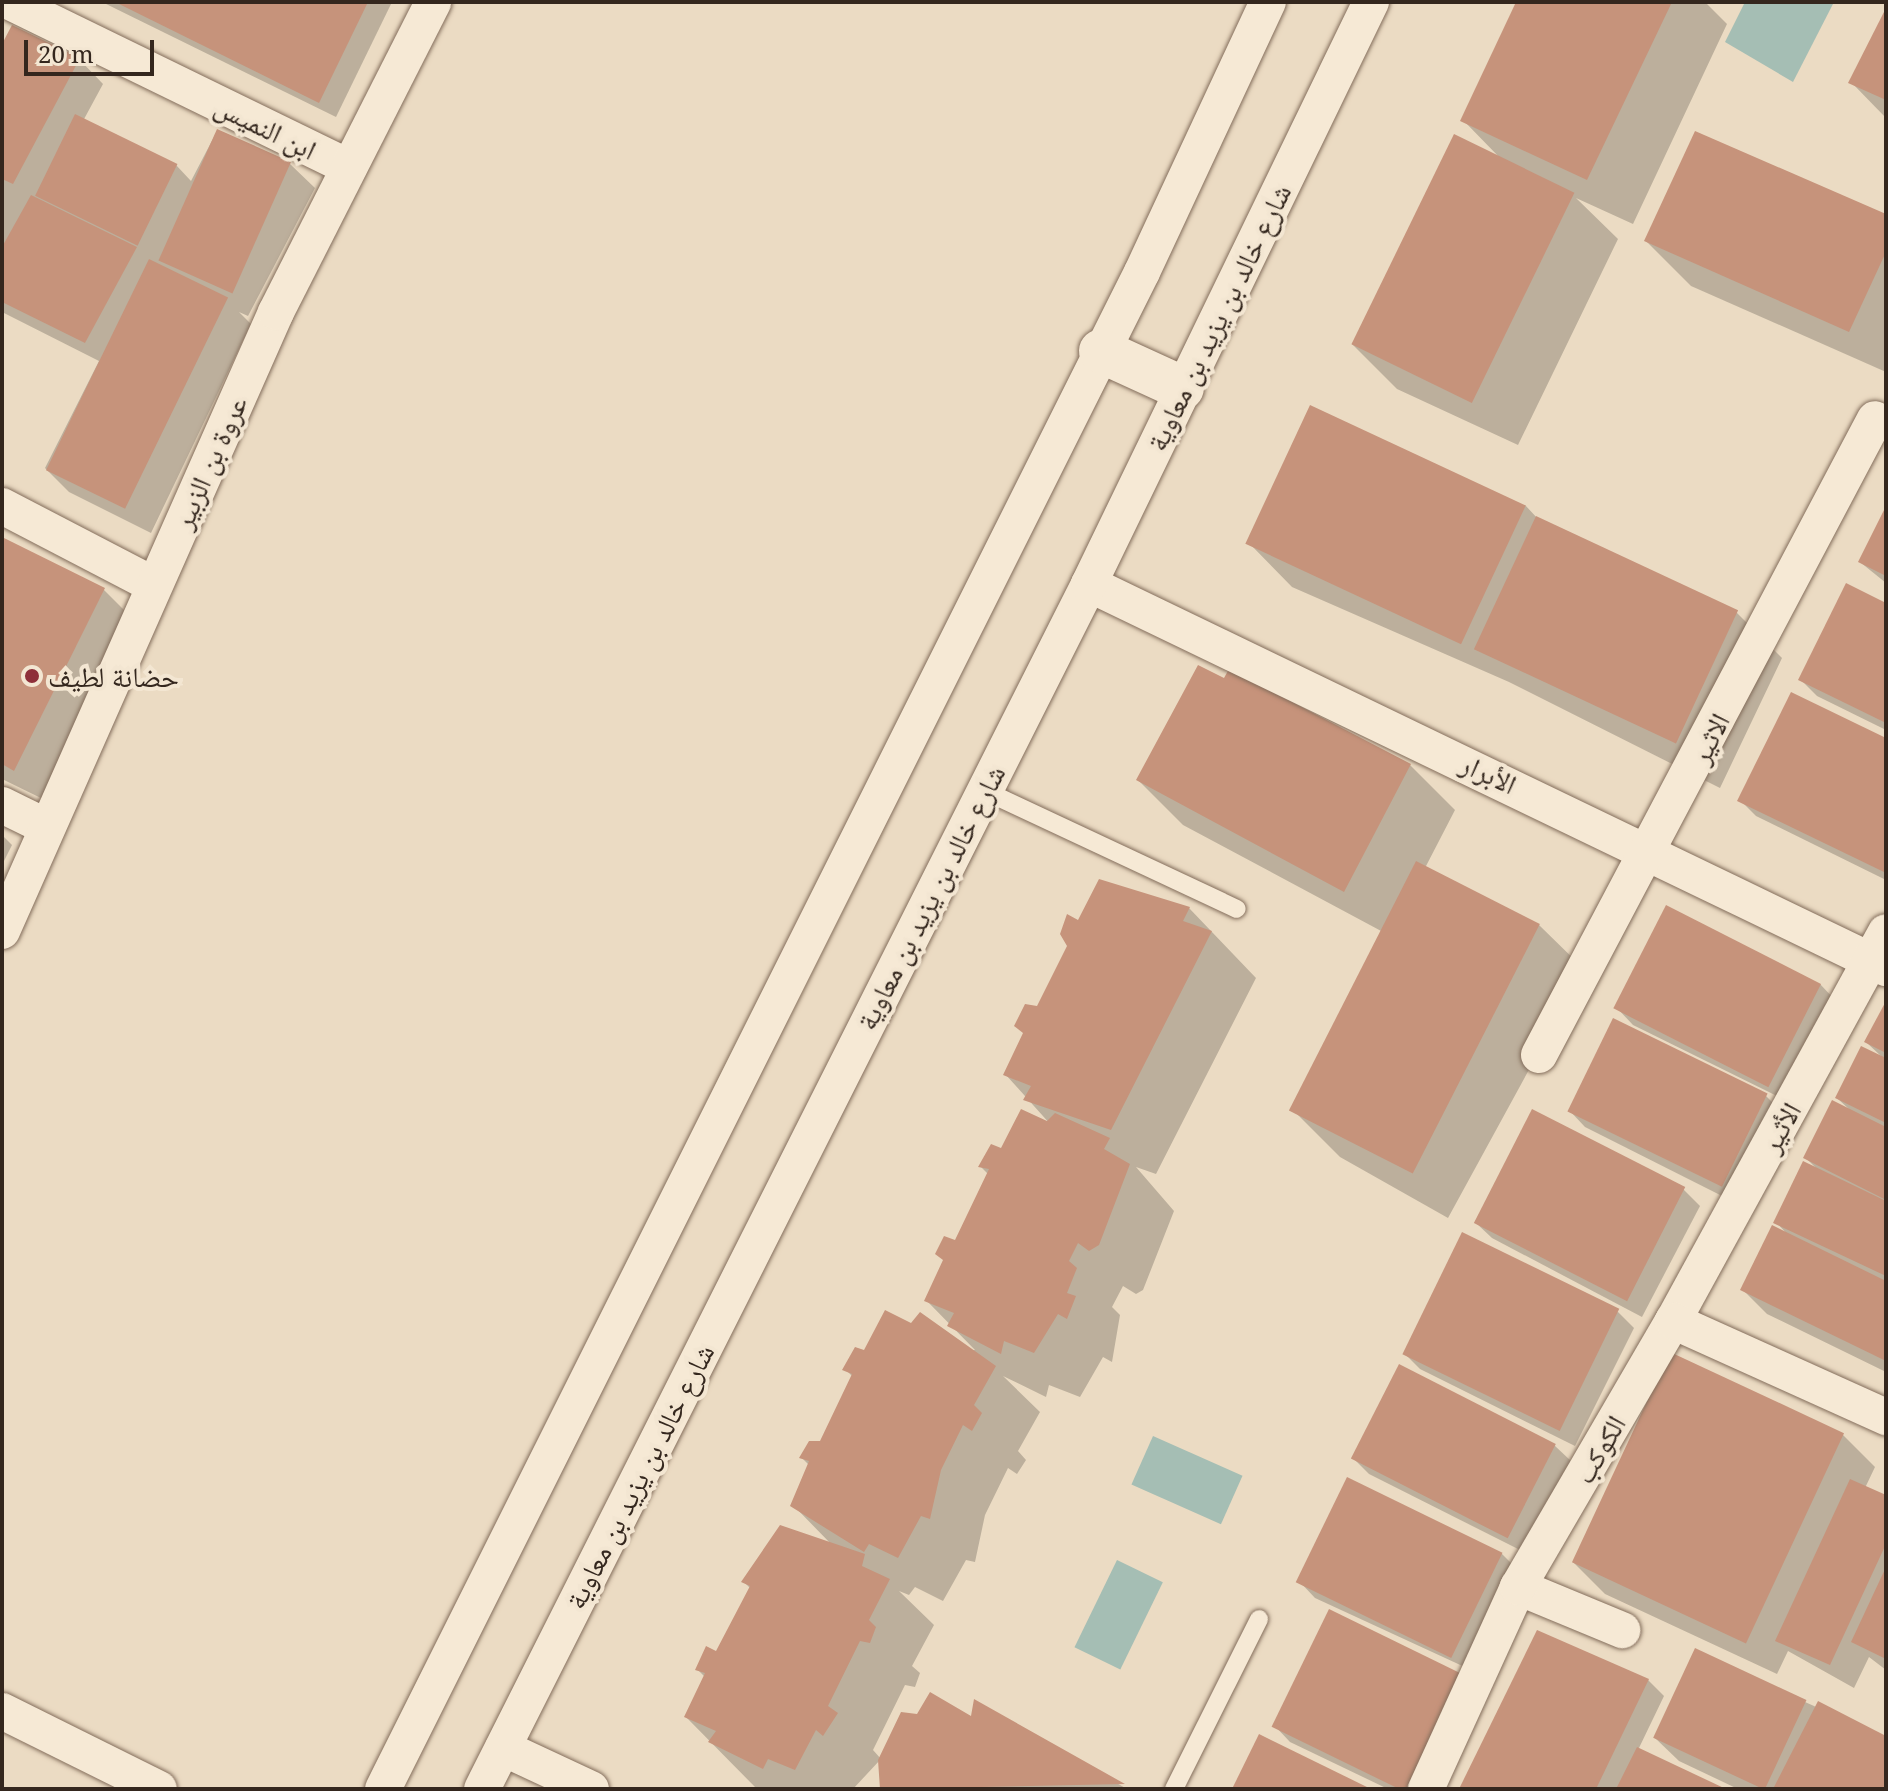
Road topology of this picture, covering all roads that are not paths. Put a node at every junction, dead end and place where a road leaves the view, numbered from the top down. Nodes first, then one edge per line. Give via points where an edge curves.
1 (10, 2) edge
2 (433, 2) edge
3 (1268, 2) edge
4 (1371, 2) edge
5 (349, 167) junction
6 (1101, 351) junction
7 (1182, 388) junction
8 (1875, 419) dead end
9 (2, 506) edge
10 (1089, 584) junction
11 (154, 585) junction
12 (983, 790) junction
13 (2, 805) edge
14 (47, 827) junction
15 (1652, 849) junction
16 (1237, 909) dead end
17 (2, 931) edge
18 (1881, 953) edge
19 (1539, 1055) dead end
20 (1673, 1321) junction
21 (1886, 1417) edge
22 (1518, 1587) junction
23 (1259, 1619) dead end
24 (1622, 1630) dead end
25 (2, 1711) edge
26 (503, 1748) junction
27 (159, 1789) edge
28 (383, 1789) edge
29 (482, 1789) edge
30 (591, 1789) edge
31 (1174, 1789) edge
32 (1426, 1789) edge

1 - 5 street, ابن النميس
2 - 5 street, عروة بن الزبير
3 - 6 street
4 - 7 street, شارع خالد بن يزيد بن معاوية
5 - 11 street, عروة بن الزبير
6 - 7 main road
6 - 28 street
7 - 10 street, شارع خالد بن يزيد بن معاوية
8 - 15 street, الاثير
9 - 11 street
10 - 12 street, شارع خالد بن يزيد بن معاوية
10 - 15 street, الأبرار
11 - 14 street, عروة بن الزبير
12 - 16 lane
12 - 26 street, شارع خالد بن يزيد بن معاوية
13 - 14 street
14 - 17 street, عروة بن الزبير
15 - 18 street, الأبرار
15 - 19 street, الاثير
18 - 20 street, الأثير
20 - 21 street
20 - 22 street, الكوكب
22 - 24 street
22 - 32 street, الكوكب
23 - 31 lane
25 - 27 street
26 - 29 street, شارع خالد بن يزيد بن معاوية
26 - 30 street

